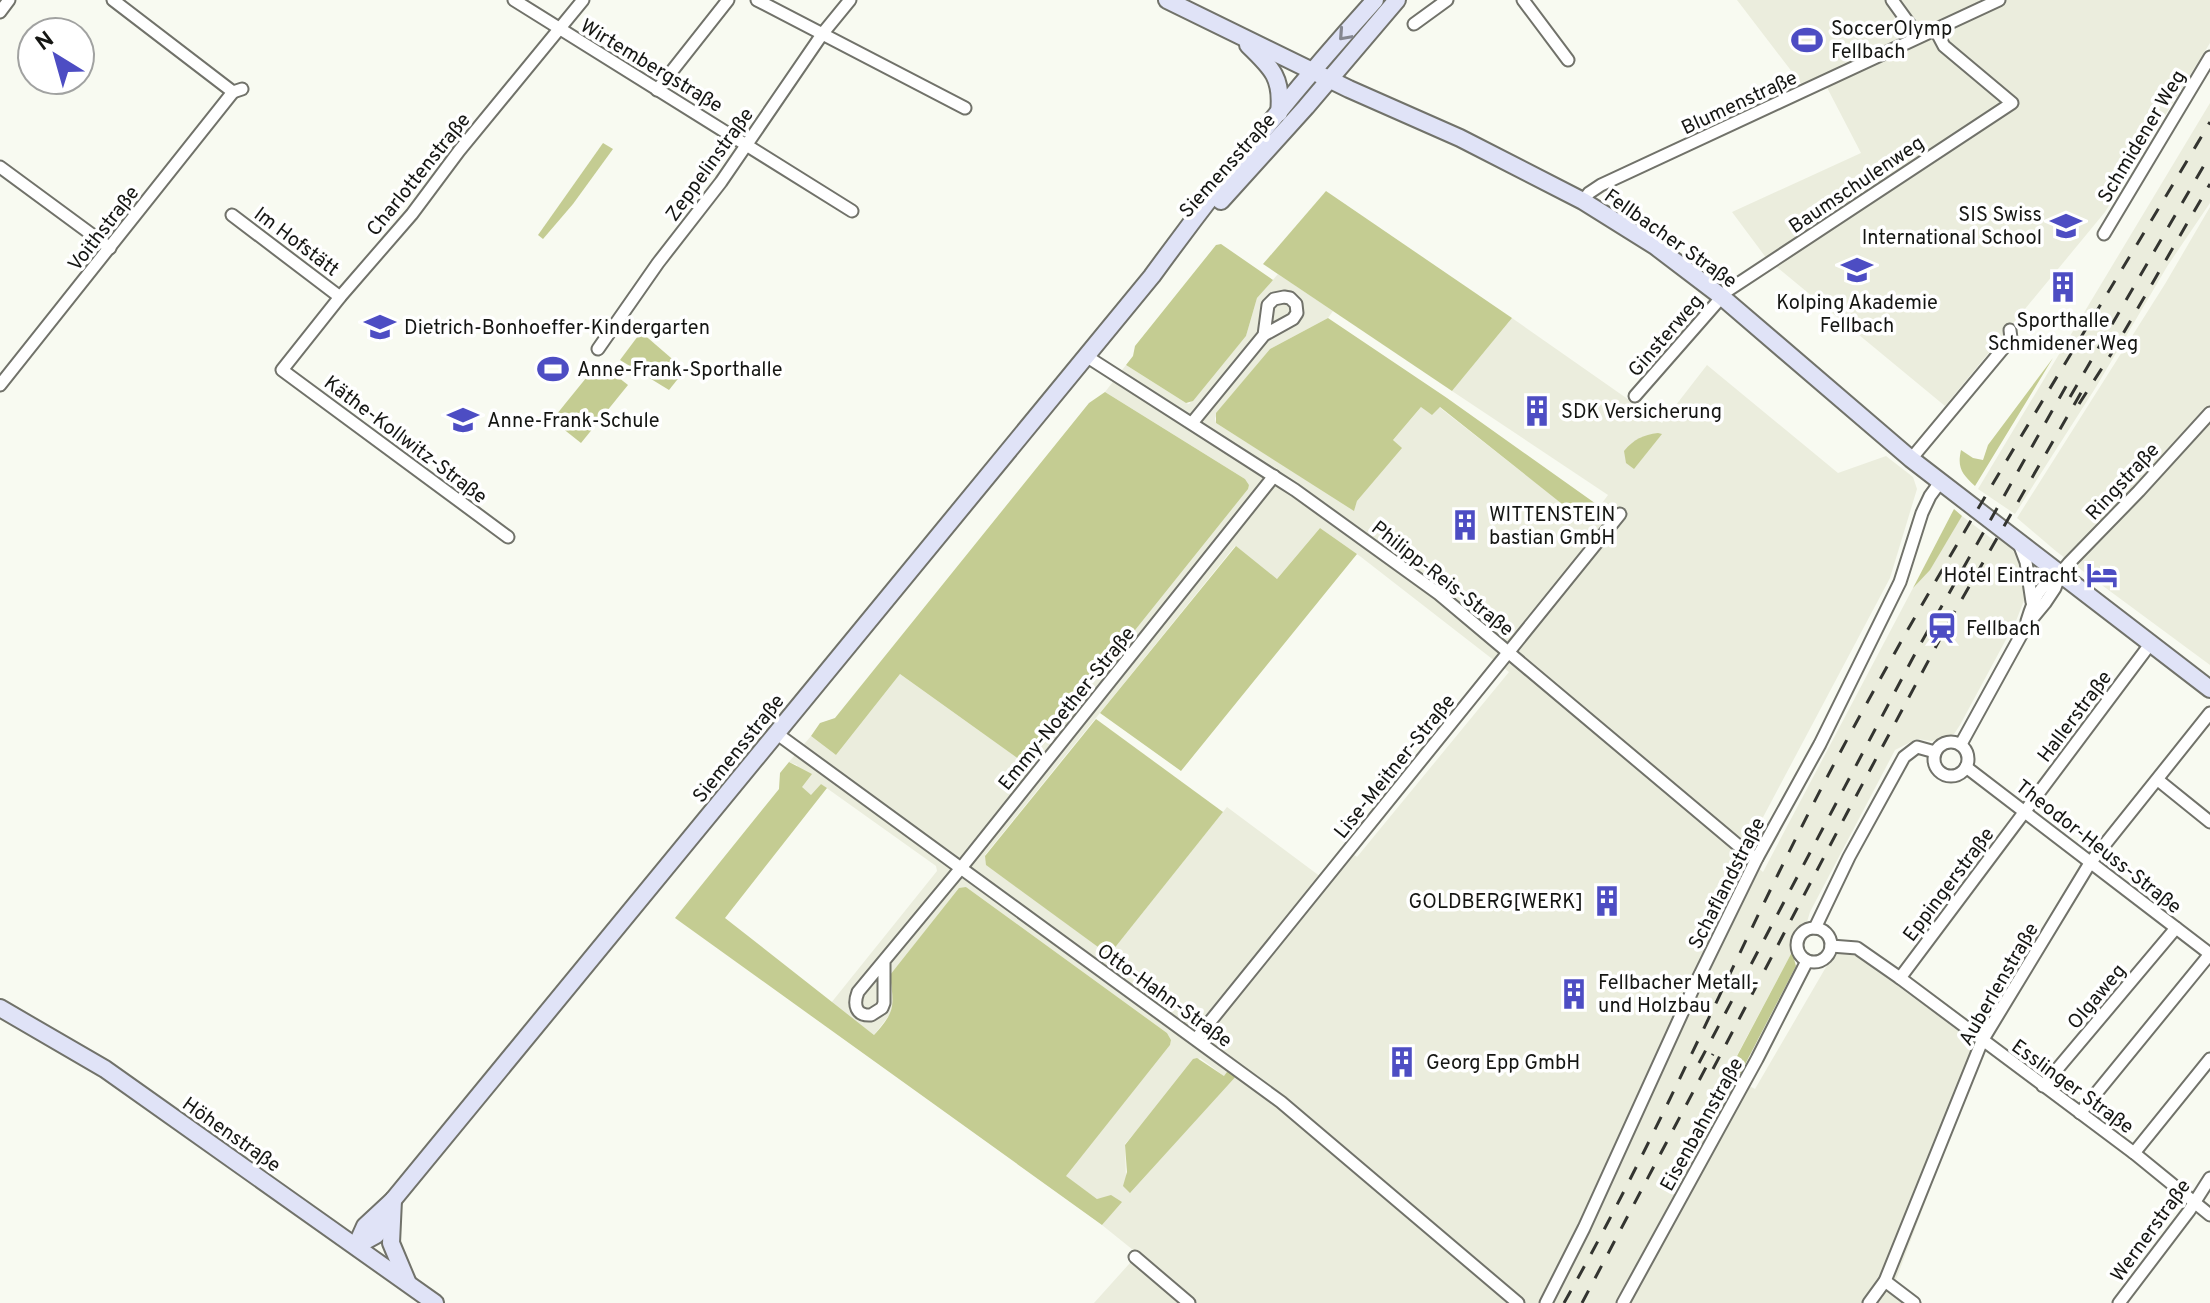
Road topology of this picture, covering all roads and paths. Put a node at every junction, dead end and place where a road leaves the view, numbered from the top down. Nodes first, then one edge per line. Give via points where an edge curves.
1 (9, 0) edge
2 (113, 0) edge
3 (514, 0) edge
4 (583, 0) edge
5 (728, 0) edge
6 (757, 0) edge
7 (850, 0) edge
8 (1167, 0) edge
9 (1375, 0) edge
10 (1397, 0) edge
11 (1447, 0) edge
12 (1523, 0) edge
13 (1892, 0) edge
14 (1999, 0) edge
15 (0, 12) edge
16 (1414, 24) dead end
17 (1935, 29) junction
18 (560, 30) junction
19 (823, 33) junction
20 (1918, 36) junction
21 (1241, 38) junction
22 (2210, 57) edge
23 (1568, 60) dead end
24 (1313, 71) junction
25 (1329, 80) junction
26 (657, 90) junction
27 (965, 108) dead end
28 (1279, 113) junction
29 (747, 144) junction
30 (0, 167) edge
31 (1583, 201) junction
32 (852, 211) dead end
33 (232, 215) dead end
34 (2104, 234) dead end
35 (110, 248) junction
36 (1152, 276) junction
37 (340, 297) junction
38 (1722, 297) junction
39 (2010, 330) dead end
40 (1264, 335) dead end
41 (598, 349) dead end
42 (1086, 356) junction
43 (282, 370) joint
44 (0, 385) edge
45 (1635, 396) dead end
46 (2210, 413) edge
47 (1192, 423) junction
48 (1911, 459) junction
49 (1274, 476) junction
50 (1941, 481) junction
51 (1620, 514) dead end
52 (508, 537) dead end
53 (2018, 541) junction
54 (2060, 574) junction
55 (2032, 603) junction
56 (2026, 626) junction
57 (2151, 643) junction
58 (1510, 652) junction
59 (2210, 689) edge
60 (2210, 713) edge
61 (776, 733) junction
62 (1961, 744) junction
63 (1935, 752) junction
64 (1966, 767) junction
65 (2158, 780) junction
66 (2025, 812) junction
67 (2210, 822) edge
68 (1757, 858) junction
69 (2090, 863) junction
70 (961, 868) junction
71 (1815, 928) junction
72 (2176, 928) junction
73 (1831, 946) junction
74 (2210, 954) edge
75 (1807, 961) junction
76 (884, 962) dead end
77 (1900, 978) junction
78 (0, 1008) edge
79 (1196, 1039) junction
80 (1982, 1041) junction
81 (2210, 1059) edge
82 (2043, 1086) junction
83 (2080, 1113) junction
84 (2134, 1153) junction
85 (2210, 1178) edge
86 (2195, 1202) junction
87 (393, 1208) junction
88 (2210, 1215) edge
89 (356, 1246) junction
90 (1135, 1257) dead end
91 (1885, 1281) junction
92 (407, 1282) junction
93 (435, 1303) edge
94 (1189, 1303) edge
95 (1518, 1303) edge
96 (1546, 1303) edge
97 (1623, 1303) edge
98 (1869, 1303) edge
99 (1914, 1303) edge
100 (2119, 1303) edge

1 - 15 street
2 - 35 street, Voithstraße via 238,90
3 - 18 street, Wirtembergstraße
4 - 18 street, Charlottenstraße
5 - 26 street
6 - 19 street
7 - 19 street, Zeppelinstraße
8 - 21 main road, Fellbacher Straße
9 -> 24 main road, Siemensstraße
10 - 25 main road, Siemensstraße
11 - 16 street
12 - 23 street
13 - 20 street
14 - 17 street, Blumenstraße
17 - 20 street, Blumenstraße
17 - 38 street, Baumschulenweg via 1944,46 2012,103
18 - 26 street, Wirtembergstraße
18 - 37 street, Charlottenstraße
19 - 27 street
19 - 29 street, Zeppelinstraße
20 - 31 street, Blumenstraße via 1601,185
21 - 24 main road, Fellbacher Straße
21 - 28 main road via 1275,73
22 - 34 street, Schmidener Weg
24 - 25 main road, Fellbacher Straße
24 - 28 main road, Siemensstraße
25 - 31 main road, Fellbacher Straße via 1450,133
25 - 36 main road, Siemensstraße
26 - 29 street, Wirtembergstraße
28 - 36 main road, Siemensstraße
29 - 32 street, Wirtembergstraße
29 - 41 street, Zeppelinstraße
30 - 35 street
31 - 38 main road, Fellbacher Straße
33 - 37 street, Im Hofstätt
35 - 44 street, Voithstraße
36 - 42 main road, Siemensstraße
37 - 43 street, Charlottenstraße
38 - 45 street, Ginsterweg
38 - 48 main road, Fellbacher Straße
39 - 48 street via 2011,339
40 - 47 street
42 - 47 street, Philipp-Reis-Straße
42 - 61 main road, Siemensstraße
43 - 52 street, Käthe-Kollwitz-Straße
46 - 54 street, Ringstraße
47 - 49 street, Philipp-Reis-Straße
48 - 50 main road, Fellbacher Straße
49 - 58 street, Philipp-Reis-Straße via 1439,594
49 - 70 street, Emmy-Noether-Straße
50 - 53 main road, Fellbacher Straße
50 - 68 street, Schaflandstraße via 1922,513 1900,582
51 - 58 street, Lise-Meitner-Straße
53 - 54 main road, Fellbacher Straße
53 - 55 street
54 - 55 street via 2046,582
54 - 56 street
54 - 57 main road, Fellbacher Straße
55 - 56 street
56 - 62 street
57 - 59 main road, Fellbacher Straße
57 - 66 street, Hallerstraße
58 - 68 street, Philipp-Reis-Straße
58 - 79 street, Lise-Meitner-Straße
60 - 65 street, Auberlenstraße
61 - 70 street, Otto-Hahn-Straße
61 - 87 main road, Siemensstraße
62 - 63 street, Eisenbahnstraße via 1944,743
62 - 64 street via 1968,754
63 - 64 street via 1936,767 1944,775 1955,776
63 - 71 street, Eisenbahnstraße via 1917,747 1904,757
64 - 66 street, Theodor-Heuss-Straße
65 - 67 street
65 - 69 street, Auberlenstraße
66 - 69 street, Theodor-Heuss-Straße
66 - 77 street, Eppingerstraße
68 - 96 street, Schaflandstraße
69 - 72 street, Theodor-Heuss-Straße
69 - 80 street, Auberlenstraße
70 - 76 street, Emmy-Noether-Straße
70 - 79 street, Otto-Hahn-Straße
71 - 73 street via 1828,936
71 - 75 street, Eisenbahnstraße via 1801,934 1797,944
72 - 74 street, Theodor-Heuss-Straße
72 - 82 street, Olgaweg
73 - 75 street via 1823,960
73 - 77 street, Esslinger Straße via 1857,948
74 - 83 street
75 - 97 street, Eisenbahnstraße
77 - 80 street, Esslinger Straße
78 - 89 main road, Höhenstraße via 105,1069
79 - 95 street, Otto-Hahn-Straße via 1281,1102
80 - 82 street, Esslinger Straße
80 - 91 street, Auberlenstraße
81 - 84 street
82 - 83 street, Esslinger Straße
83 - 84 street, Esslinger Straße
84 - 86 street, Esslinger Straße
85 - 86 street, Wernerstraße
86 - 88 street, Esslinger Straße
86 - 100 street, Wernerstraße
87 - 89 main road, Siemensstraße via 376,1235
87 - 92 main road via 391,1243
89 - 92 main road, Höhenstraße
90 - 94 street
91 - 98 street, Auberlenstraße
91 - 99 street
92 - 93 main road, Höhenstraße

